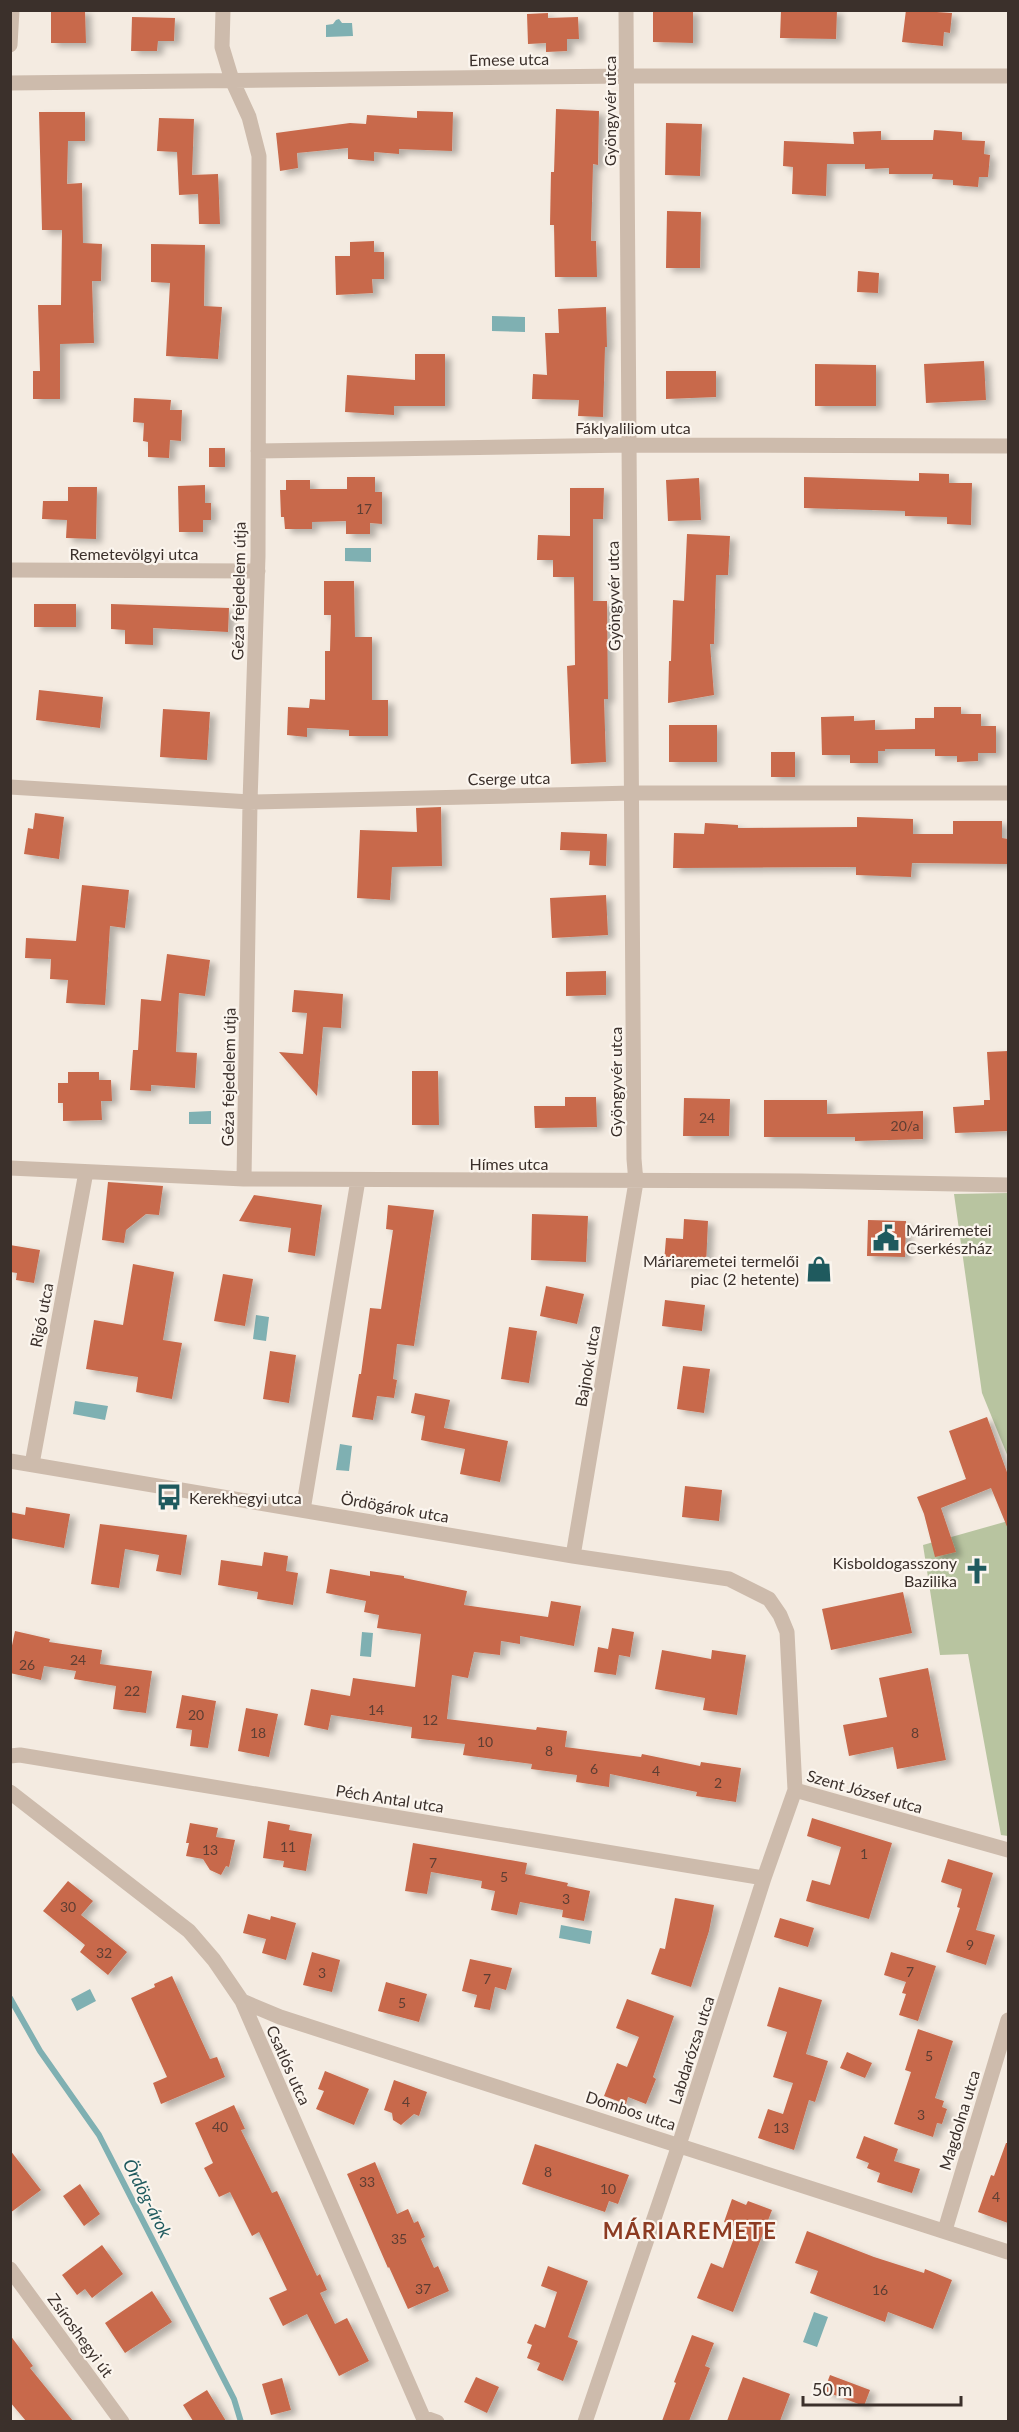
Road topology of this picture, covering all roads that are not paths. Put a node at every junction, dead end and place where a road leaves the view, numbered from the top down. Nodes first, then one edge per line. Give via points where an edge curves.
1 (12, 10) edge
2 (223, 10) edge
3 (626, 10) edge
4 (10, 45) edge
5 (626, 76) junction
6 (1008, 76) edge
7 (232, 80) junction
8 (10, 83) edge
9 (630, 445) junction
10 (1008, 446) edge
11 (258, 451) junction
12 (10, 570) edge
13 (258, 571) junction
14 (10, 787) edge
15 (633, 793) junction
16 (1008, 793) edge
17 (250, 802) junction
18 (10, 1168) edge
19 (86, 1172) junction
20 (244, 1179) junction
21 (358, 1180) junction
22 (636, 1182) junction
23 (1008, 1185) edge
24 (10, 1461) edge
25 (32, 1464) junction
26 (303, 1510) junction
27 (573, 1556) junction
28 (769, 1599) joint
29 (10, 1756) edge
30 (795, 1790) junction
31 (10, 1792) edge
32 (1008, 1850) edge
33 (764, 1878) junction
34 (242, 2001) junction
35 (1008, 2020) edge
36 (679, 2145) junction
37 (945, 2230) junction
38 (1008, 2252) edge
39 (10, 2269) edge
40 (427, 2420) edge
41 (122, 2421) edge
42 (585, 2421) edge

1 - 4 street
2 - 7 street, Géza fejedelem útja via 222,47
3 - 5 street, Gyöngyvér utca
5 - 6 street, Emese utca
5 - 7 street, Emese utca
5 - 9 street, Gyöngyvér utca
7 - 8 street, Emese utca
7 - 11 street, Géza fejedelem útja via 249,117 259,156
9 - 10 street, Fáklyaliliom utca
9 - 11 street, Fáklyaliliom utca
9 - 15 street, Gyöngyvér utca
11 - 13 street, Géza fejedelem útja
12 - 13 street, Remetevölgyi utca
13 - 17 street, Géza fejedelem útja
14 - 17 street, Cserge utca
15 - 16 street, Cserge utca
15 - 17 street, Cserge utca
15 - 22 street, Gyöngyvér utca
17 - 20 street, Géza fejedelem útja
18 - 19 street, Hímes utca
19 - 20 street, Hímes utca
19 - 25 street, Rigó utca
20 - 21 street, Hímes utca
21 - 22 street, Hímes utca
21 - 26 street
22 - 23 street, Hímes utca
22 - 27 street, Bajnok utca
24 - 25 street, Ördögárok utca
25 - 26 street, Ördögárok utca
26 - 27 street, Ördögárok utca
27 - 28 street, Ördögárok utca via 729,1579
28 - 30 street, Szent József utca via 787,1632
29 - 33 street, Péch Antal utca
30 - 32 street, Szent József utca
30 - 33 street, Labdarózsa utca
31 - 34 street, Csatlós utca via 189,1931
33 - 36 street, Labdarózsa utca
34 - 36 street, Dombos utca via 280,2017
34 - 40 street, Csatlós utca
35 - 37 street, Magdolna utca
36 - 37 street, Dombos utca
36 - 42 street, Labdarózsa utca
37 - 38 street, Dombos utca
39 - 41 street, Zsíroshegyi út

